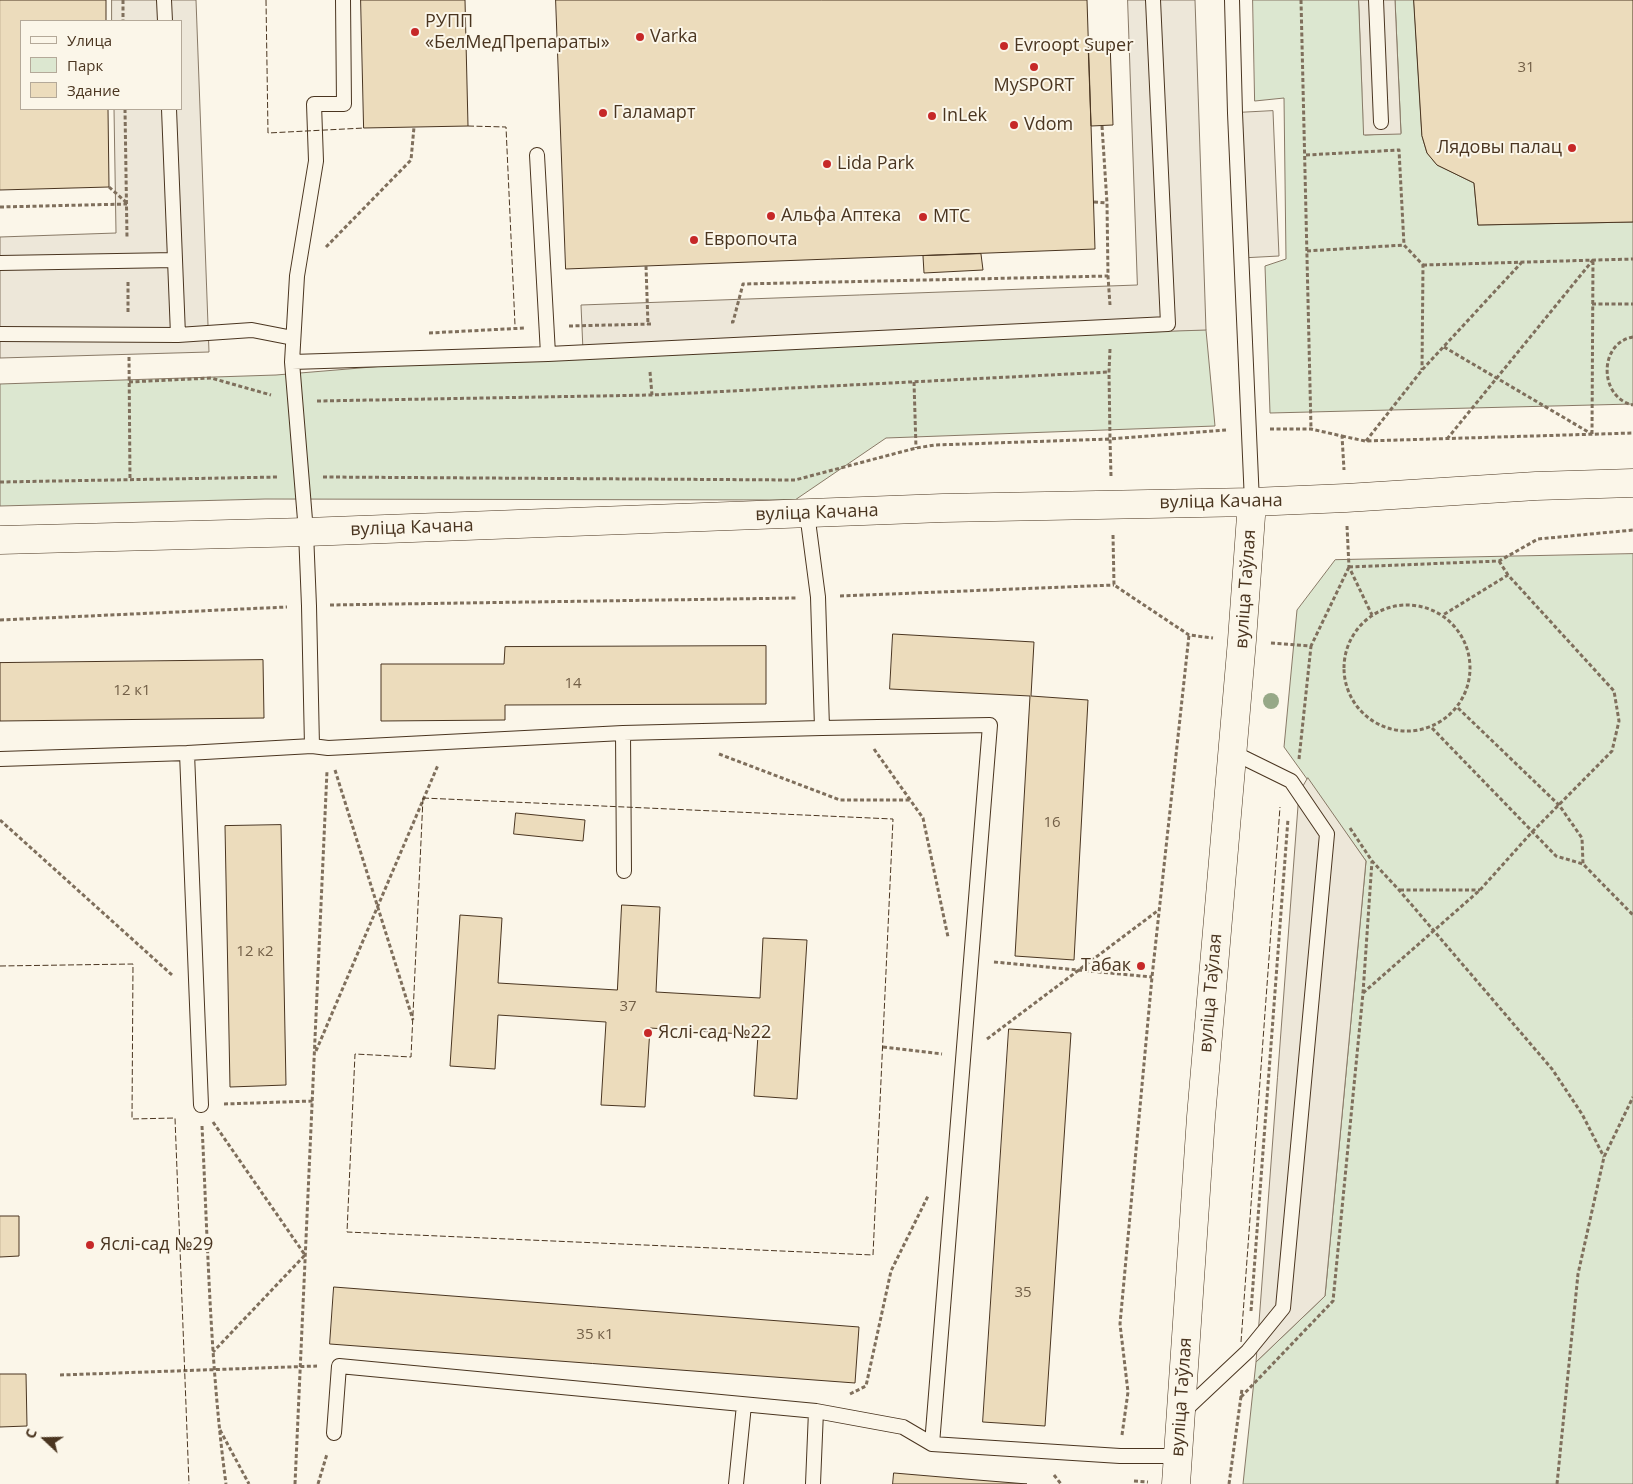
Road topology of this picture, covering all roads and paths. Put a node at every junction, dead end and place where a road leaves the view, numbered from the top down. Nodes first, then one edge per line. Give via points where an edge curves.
1 (123, 0) edge
2 (164, 0) edge
3 (343, 0) edge
4 (1153, 0) edge
5 (1232, 0) edge
6 (1301, 0) edge
7 (1376, 0) edge
8 (123, 20) edge
9 (165, 20) edge
10 (125, 110) edge
11 (169, 110) edge
12 (1381, 122) dead end
13 (1102, 126) dead end
14 (414, 127) dead end
15 (537, 155) dead end
16 (1306, 155) junction
17 (110, 187) dead end
18 (1094, 202) dead end
19 (127, 204) junction
20 (0, 207) edge
21 (1404, 245) junction
22 (1307, 251) junction
23 (1633, 259) edge
24 (175, 260) junction
25 (1593, 260) junction
26 (1522, 262) junction
27 (0, 263) edge
28 (1423, 265) junction
29 (298, 276) junction
30 (1108, 276) dead end
31 (1592, 304) junction
32 (1633, 304) edge
33 (723, 322) dead end
34 (657, 324) dead end
35 (547, 327) junction
36 (420, 333) dead end
37 (0, 334) edge
38 (178, 335) junction
39 (1633, 337) edge
40 (294, 338) junction
41 (1444, 347) junction
42 (548, 354) junction
43 (292, 362) junction
44 (1422, 370) junction
45 (1108, 372) dead end
46 (1496, 378) junction
47 (129, 382) dead end
48 (914, 382) junction
49 (294, 401) junction
50 (1633, 405) edge
51 (1311, 429) dead end
52 (1633, 433) edge
53 (1592, 434) junction
54 (1342, 436) dead end
55 (1110, 439) dead end
56 (1447, 439) junction
57 (1365, 442) junction
58 (916, 448) junction
59 (301, 477) junction
60 (0, 482) edge
61 (1633, 483) edge
62 (1252, 502) junction
63 (807, 513) junction
64 (1633, 530) edge
65 (306, 532) junction
66 (0, 540) edge
67 (1499, 561) junction
68 (1349, 568) junction
69 (1508, 575) junction
70 (1114, 585) dead end
71 (818, 597) junction
72 (309, 606) junction
73 (1372, 615) junction
74 (1443, 615) junction
75 (0, 620) edge
76 (1242, 640) junction
77 (1311, 646) junction
78 (1458, 708) junction
79 (858, 727) junction
80 (822, 728) junction
81 (1432, 728) junction
82 (624, 733) junction
83 (448, 742) junction
84 (312, 746) junction
85 (328, 748) junction
86 (714, 752) dead end
87 (1232, 752) junction
88 (187, 753) junction
89 (1301, 756) junction
90 (0, 759) edge
91 (1306, 764) dead end
92 (1291, 781) junction
93 (910, 800) junction
94 (1559, 805) junction
95 (0, 820) edge
96 (1345, 821) dead end
97 (1532, 832) junction
98 (1372, 861) junction
99 (1583, 864) junction
100 (624, 872) dead end
101 (1399, 890) junction
102 (1480, 890) junction
103 (378, 908) junction
104 (1160, 909) junction
105 (1633, 915) edge
106 (1434, 930) junction
107 (950, 943) dead end
108 (971, 960) junction
109 (1078, 970) junction
110 (1152, 977) junction
111 (1363, 993) junction
112 (197, 997) junction
113 (413, 1020) dead end
114 (883, 1047) dead end
115 (315, 1054) junction
116 (963, 1056) junction
117 (1633, 1097) edge
118 (312, 1101) junction
119 (201, 1105) junction
120 (1604, 1157) junction
121 (930, 1191) dead end
122 (305, 1255) junction
123 (1248, 1351) junction
124 (213, 1353) junction
125 (339, 1366) junction
126 (300, 1367) junction
127 (213, 1370) junction
128 (60, 1374) dead end
129 (1240, 1398) junction
130 (744, 1405) junction
131 (816, 1411) junction
132 (1181, 1413) junction
133 (218, 1428) junction
134 (334, 1433) joint
135 (932, 1444) junction
136 (1120, 1456) junction
137 (1177, 1474) edge
138 (1128, 1481) dead end
139 (226, 1484) edge
140 (249, 1484) edge
141 (295, 1484) edge
142 (318, 1484) edge
143 (736, 1484) edge
144 (813, 1484) edge
145 (1229, 1484) edge
146 (1557, 1484) edge

1 - 8 path
2 - 9 lane
3 - 29 lane via 344,104 314,104 316,161
4 - 42 lane via 1168,324
5 - 62 lane
6 - 16 path
7 - 12 lane
10 - 19 path
11 - 24 lane
13 - 18 path via 1107,202
14 - 29 path via 411,160
15 - 35 lane
16 - 21 path via 1399,150
16 - 22 path
17 - 19 path
19 - 20 path
21 - 22 path
21 - 28 path
22 - 51 path
23 - 25 path
24 - 27 lane
24 - 38 lane
25 - 26 path
25 - 31 path
25 - 46 path
26 - 28 path
26 - 41 path
28 - 44 path
29 - 40 lane
30 - 33 path via 742,284 733,322
31 - 32 path
31 - 53 path
34 - 35 path
35 - 36 path
35 - 42 lane
37 - 38 lane
38 - 40 lane via 252,330
39 - 50 path via 1616,346 1606,371 1609,385 1617,396
40 - 43 lane
41 - 44 path
41 - 46 path
42 - 43 lane
43 - 49 lane
44 - 57 path
45 - 48 path
46 - 53 path
46 - 56 path
47 - 49 path via 211,378
48 - 49 path via 652,395
48 - 58 path
49 - 59 lane
52 - 53 path
53 - 56 path
54 - 57 path
55 - 58 path
56 - 57 path
58 - 59 path via 795,480
59 - 60 path
59 - 65 lane
61 - 62 main road, вуліца Качана
62 - 63 main road, вуліца Качана
62 - 76 main road, вуліца Таўлая
63 - 65 main road, вуліца Качана
63 - 71 lane
64 - 67 path via 1538,540
65 - 66 main road, вуліца Качана
65 - 72 lane
67 - 68 path
67 - 69 path
68 - 73 path
68 - 77 path
69 - 74 path
69 - 94 path via 1614,691 1619,721 1612,751
70 - 71 path
71 - 72 path
71 - 80 lane
72 - 75 path
72 - 84 lane
73 - 74 path via 1394,606 1420,605
73 - 81 path via 1355,632 1345,653 1344,676 1351,699 1366,717 1386,729 1409,732
74 - 78 path via 1461,633 1471,658 1470,684
76 - 77 path
76 - 87 main road, вуліца Таўлая
76 - 104 path via 1189,635
77 - 89 path
78 - 81 path
78 - 94 path
79 - 80 lane
79 - 93 path
79 - 108 lane via 990,725
80 - 82 lane
81 - 97 path
82 - 83 lane
82 - 100 lane
83 - 85 lane
83 - 103 path
84 - 85 lane
84 - 88 lane
85 - 103 path
85 - 115 path
86 - 93 path via 840,800
87 - 92 lane
87 - 132 main road, вуліца Таўлая via 1201,1117
88 - 90 lane
88 - 112 lane
89 - 91 path
89 - 92 path
92 - 123 path
92 - 123 lane via 1327,834 1283,1308
93 - 107 path via 923,818
94 - 97 path
94 - 99 path via 1582,838
95 - 112 path
96 - 98 path
97 - 99 path via 1556,856
97 - 102 path
98 - 101 path
98 - 111 path
99 - 105 path
101 - 102 path
101 - 106 path
102 - 106 path
103 - 113 path
103 - 115 path
104 - 109 path
104 - 110 path
106 - 111 path
106 - 120 path via 1552,1069 1582,1114
108 - 109 path
108 - 116 lane
109 - 110 path
109 - 116 path
110 - 136 path via 1120,1324 1128,1392
111 - 129 path via 1333,1301
112 - 119 lane
114 - 116 path
115 - 118 path
116 - 135 lane
117 - 120 path
118 - 119 path
118 - 122 path
119 - 122 path
119 - 124 path
120 - 146 path via 1578,1274
121 - 131 path via 890,1271 866,1386
122 - 124 path
122 - 126 path
123 - 129 path
123 - 132 lane
124 - 127 path
125 - 126 path
125 - 130 lane
125 - 134 lane
126 - 127 path
126 - 141 path
127 - 128 path
127 - 133 path
129 - 145 path
130 - 131 lane
130 - 143 lane
131 - 135 lane via 903,1427
131 - 144 lane
132 - 137 main road, вуліца Таўлая
133 - 139 path
133 - 140 path
134 - 142 path
135 - 136 lane
136 - 137 lane
137 - 138 path

